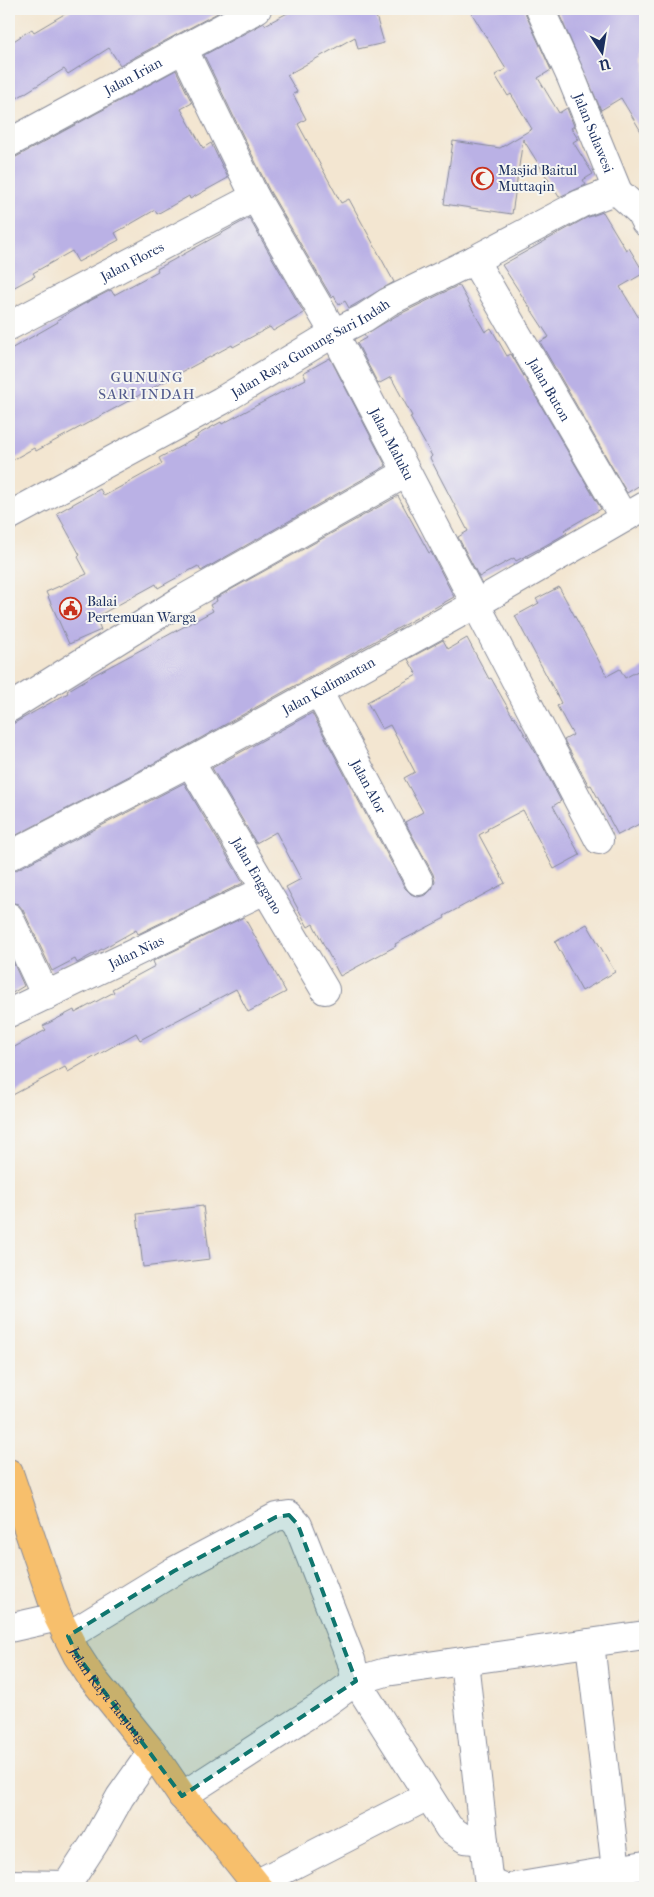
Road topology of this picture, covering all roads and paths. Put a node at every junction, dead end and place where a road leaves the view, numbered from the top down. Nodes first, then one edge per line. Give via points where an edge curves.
1 (257, 9) edge
2 (540, 9) edge
3 (183, 48) junction
4 (9, 143) edge
5 (618, 192) junction
6 (255, 196) junction
7 (643, 214) edge
8 (474, 260) junction
9 (9, 326) edge
10 (334, 333) junction
11 (406, 473) junction
12 (635, 512) edge
13 (9, 516) edge
14 (476, 604) junction
15 (318, 691) junction
16 (9, 708) edge
17 (190, 762) junction
18 (599, 840) dead end
19 (9, 856) edge
20 (419, 881) dead end
21 (265, 890) junction
22 (9, 917) edge
23 (325, 990) dead end
24 (46, 996) junction
25 (9, 1013) edge
26 (9, 1473) edge
27 (63, 1627) junction
28 (9, 1628) edge
29 (645, 1635) edge
30 (590, 1643) junction
31 (464, 1661) junction
32 (356, 1681) junction
33 (152, 1752) junction
34 (182, 1796) junction
35 (428, 1796) junction
36 (484, 1841) junction
37 (645, 1865) edge
38 (616, 1870) junction
39 (9, 1884) edge
40 (258, 1886) edge
41 (67, 1887) edge

1 - 3 street, Jalan Irian
2 - 5 street, Jalan Sulawesi
3 - 4 street, Jalan Irian
3 - 6 street, Jalan Maluku
5 - 7 street, Jalan Sulawesi
5 - 8 street, Jalan Raya Gunung Sari Indah via 580,204
6 - 9 street, Jalan Flores
6 - 10 street, Jalan Maluku
8 - 10 street, Jalan Raya Gunung Sari Indah via 388,302
8 - 12 street, Jalan Buton
10 - 11 street, Jalan Maluku
10 - 13 street, Jalan Raya Gunung Sari Indah via 221,401
11 - 14 street, Jalan Maluku
11 - 16 street via 185,598
12 - 14 street, Jalan Kalimantan
14 - 15 street, Jalan Kalimantan
14 - 18 street, Jalan Maluku
15 - 17 street, Jalan Kalimantan
15 - 20 street, Jalan Alor
17 - 19 street, Jalan Kalimantan
17 - 21 street, Jalan Enggano
21 - 23 street, Jalan Enggano
21 - 24 street, Jalan Nias
22 - 24 street
24 - 25 street, Jalan Nias
26 - 27 main road, Jalan Raya Tanjung
27 - 28 street
27 - 32 street via 276,1517 289,1515 298,1525 351,1660
27 - 33 main road, Jalan Raya Tanjung via 90,1675
29 - 30 street
30 - 31 street
30 - 38 street
31 - 32 street via 386,1672
31 - 36 street
32 - 34 street
32 - 35 street
33 - 34 main road, Jalan Raya Tanjung
33 - 41 street via 120,1797
34 - 40 main road, Jalan Raya Tanjung
35 - 36 street via 454,1833 472,1841
35 - 40 street
36 - 38 street via 488,1877 503,1888
37 - 38 street
39 - 41 street

